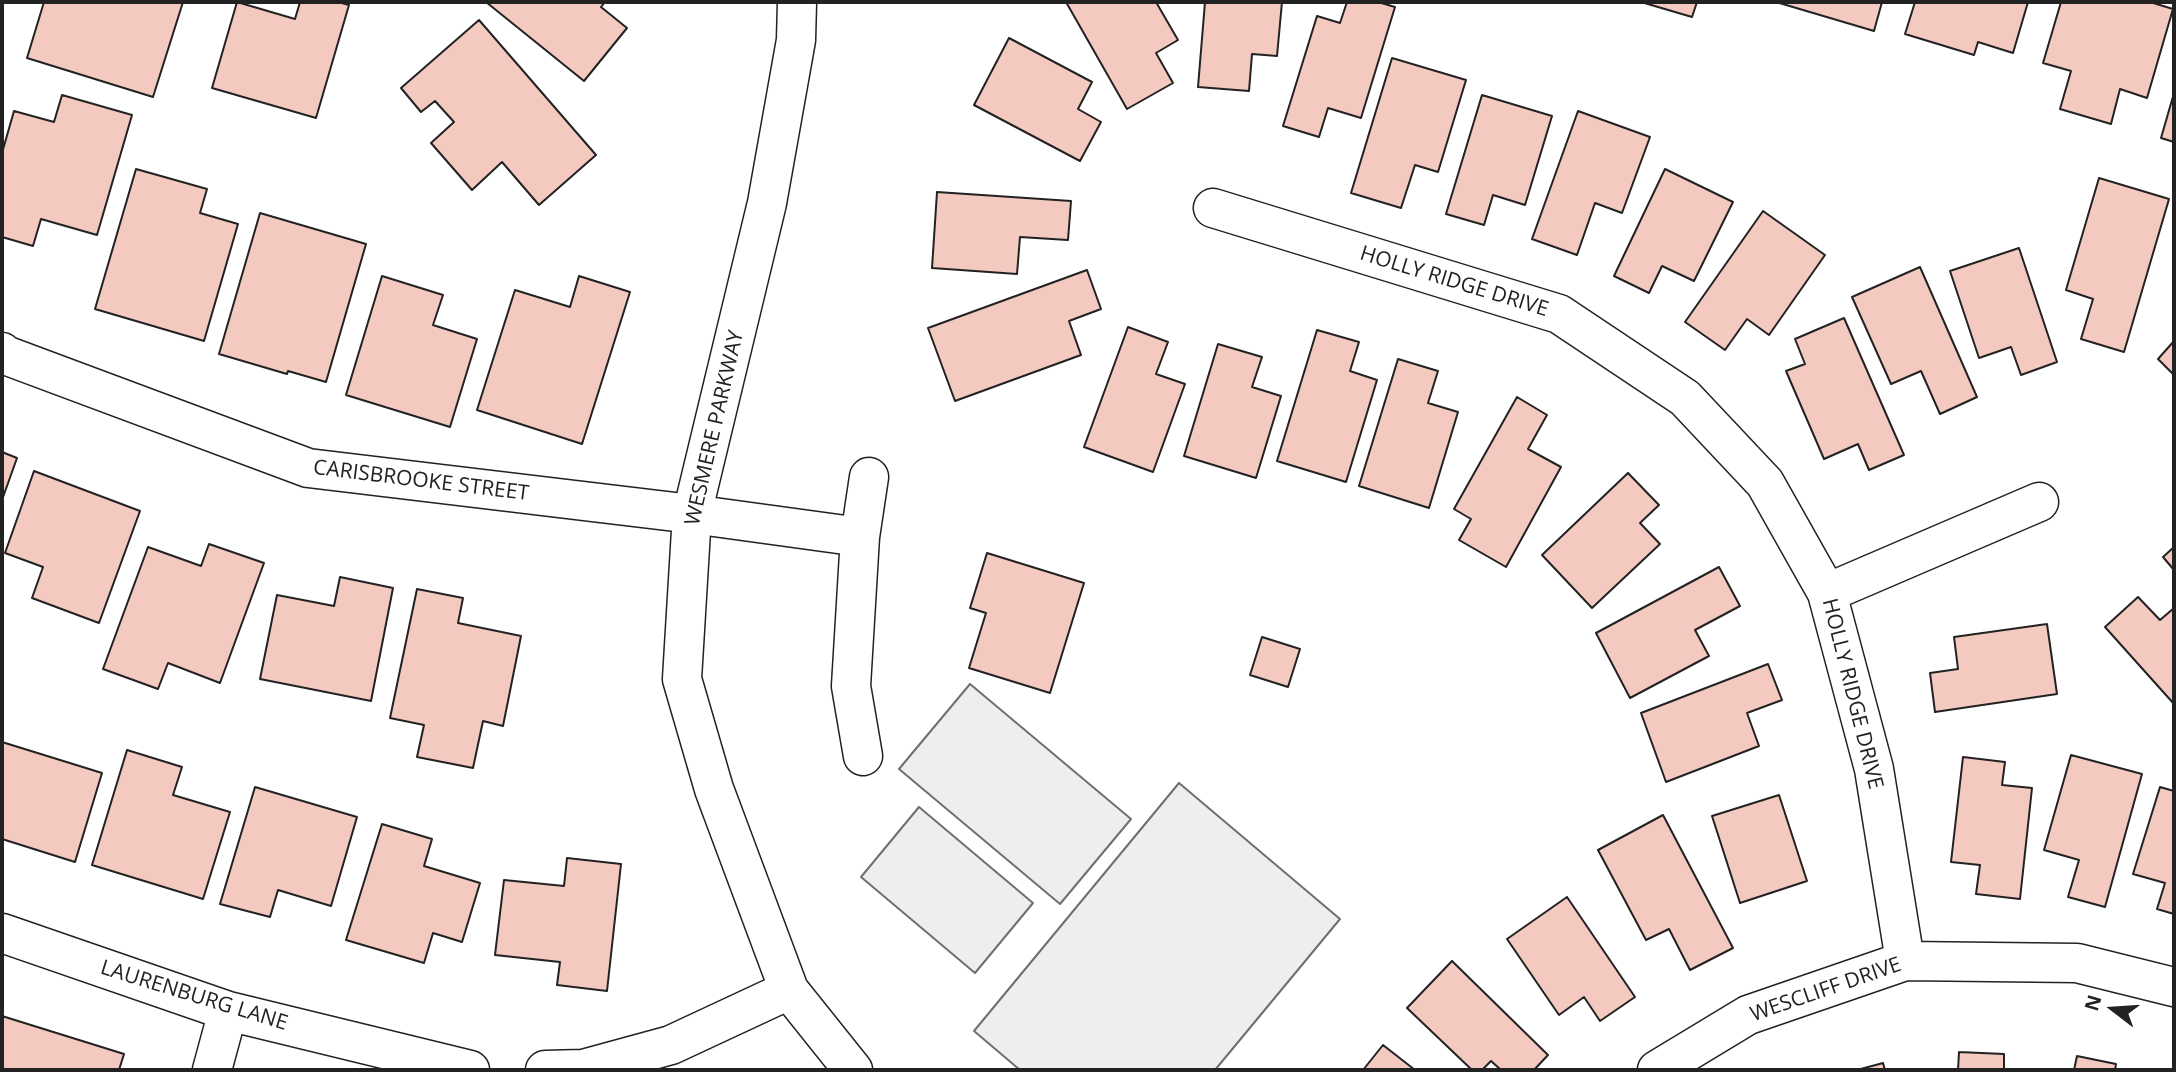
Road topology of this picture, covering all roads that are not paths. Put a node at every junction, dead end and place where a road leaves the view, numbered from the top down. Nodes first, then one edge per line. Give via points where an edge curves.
1 (797, 2) edge
2 (1213, 208) dead end
3 (2, 352) edge
4 (869, 477) dead end
5 (2039, 502) dead end
6 (692, 514) junction
7 (860, 537) junction
8 (1827, 593) junction
9 (863, 756) dead end
10 (2, 933) edge
11 (1905, 961) junction
12 (2174, 987) edge
13 (789, 990) junction
14 (228, 1011) junction
15 (212, 1070) edge
16 (470, 1070) edge
17 (545, 1070) edge
18 (853, 1070) edge
19 (1657, 1070) edge

1 - 6 street, WESMERE PARKWAY via 796,40 767,203
2 - 8 street, HOLLY RIDGE DRIVE via 1559,314 1685,398 1765,483
3 - 6 street, CARISBROOKE STREET via 308,468
4 - 7 street
5 - 8 street
6 - 7 street, CARISBROOKE STREET
6 - 13 street, WESMERE PARKWAY via 682,679 714,789
7 - 9 street via 851,686
8 - 11 street, HOLLY RIDGE DRIVE via 1874,769
10 - 14 street, LAURENBURG LANE
11 - 12 street, WESCLIFF DRIVE via 2077,963
11 - 19 street, WESCLIFF DRIVE via 1748,1015
13 - 17 street via 671,1045 583,1069
13 - 18 street, WESMERE PARKWAY
14 - 15 street
14 - 16 street, LAURENBURG LANE

